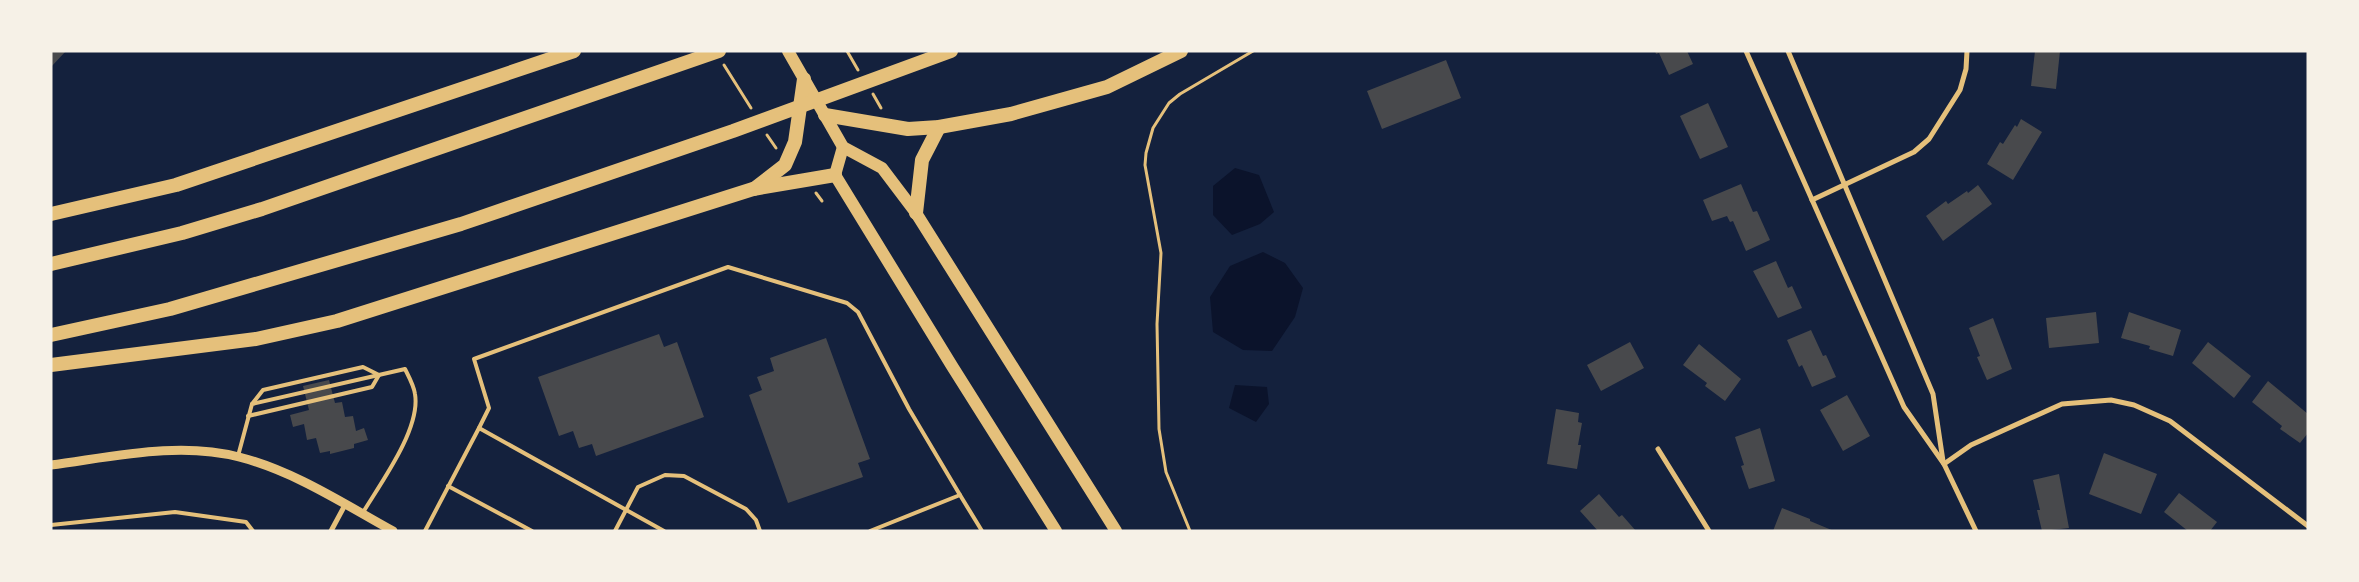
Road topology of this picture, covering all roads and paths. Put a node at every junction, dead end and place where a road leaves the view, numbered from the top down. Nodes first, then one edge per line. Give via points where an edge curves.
1 (574, 51) edge
2 (788, 51) edge
3 (951, 51) edge
4 (1181, 51) edge
5 (1253, 51) edge
6 (1746, 51) edge
7 (1788, 51) edge
8 (1967, 51) edge
9 (720, 55) edge
10 (804, 79) junction
11 (754, 114) dead end
12 (825, 115) junction
13 (939, 127) junction
14 (764, 130) dead end
15 (840, 142) junction
16 (779, 153) dead end
17 (834, 175) junction
18 (1845, 185) junction
19 (753, 189) junction
20 (1812, 200) junction
21 (916, 213) junction
22 (51, 214) edge
23 (51, 264) edge
24 (51, 335) edge
25 (51, 365) edge
26 (379, 375) junction
27 (252, 404) junction
28 (248, 416) junction
29 (479, 428) junction
30 (1658, 449) dead end
31 (238, 456) junction
32 (1944, 464) junction
33 (51, 465) edge
34 (448, 486) junction
35 (960, 495) junction
36 (345, 505) junction
37 (625, 510) junction
38 (362, 514) junction
39 (51, 525) edge
40 (2308, 526) edge
41 (253, 531) edge
42 (331, 531) edge
43 (392, 531) edge
44 (425, 531) edge
45 (532, 531) edge
46 (615, 531) edge
47 (664, 531) edge
48 (760, 531) edge
49 (870, 531) edge
50 (982, 531) edge
51 (1056, 531) edge
52 (1116, 531) edge
53 (1190, 531) edge
54 (1709, 531) edge
55 (1976, 531) edge

1 - 22 highway via 176,185
2 - 10 main road
3 - 24 highway via 733,131 461,224 170,309
4 - 13 highway via 1107,87 1011,114
5 - 53 path via 1170,103 1153,128 1146,153 1146,178 1161,253 1157,324 1159,429 1168,479
6 - 20 street
7 - 18 street
8 - 18 street via 1960,90 1929,139 1914,152
9 - 11 path
9 - 23 highway via 262,209 182,233
10 - 12 main road
10 - 19 highway via 795,142 785,165
12 - 13 highway via 908,129
12 - 15 main road
13 - 21 highway via 922,160
14 - 16 path
15 - 17 main road
15 - 21 main road via 882,168
17 - 19 highway
17 - 51 main road
18 - 20 street
18 - 32 street via 1933,394
19 - 25 highway via 337,321 256,339
20 - 32 street via 1904,407
21 - 52 main road
26 - 27 lane
26 - 27 lane via 363,367 263,390
26 - 28 lane via 372,387
26 - 38 lane via 405,369 415,394 413,423
27 - 28 lane
28 - 31 lane
29 - 34 lane
29 - 35 lane via 489,408 474,359 728,267 848,302 858,312 909,409
29 - 37 lane
30 - 54 street
31 - 33 street via 214,452 153,452
31 - 36 street via 296,477
32 - 40 street via 1971,445 2062,404 2111,400 2134,404 2170,421
32 - 55 street
34 - 44 lane
34 - 45 lane
35 - 49 lane
35 - 50 lane
36 - 38 street
36 - 42 street
37 - 46 lane
37 - 47 lane
37 - 48 lane via 638,487 665,475 684,476 746,509 756,520
38 - 43 street
39 - 41 lane via 175,512 246,522

